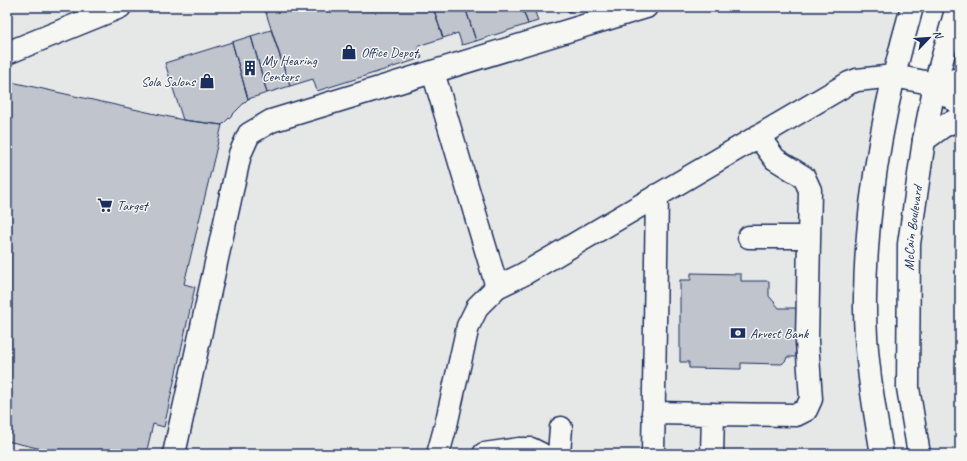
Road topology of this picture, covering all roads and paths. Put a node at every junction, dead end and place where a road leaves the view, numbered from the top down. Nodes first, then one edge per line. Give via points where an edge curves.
1 (120, 7) edge
2 (646, 7) edge
3 (912, 7) edge
4 (957, 7) edge
5 (7, 53) edge
6 (433, 72) junction
7 (894, 76) junction
8 (960, 79) edge
9 (935, 84) junction
10 (960, 103) edge
11 (960, 118) edge
12 (758, 136) junction
13 (924, 140) junction
14 (657, 195) junction
15 (749, 237) dead end
16 (809, 237) junction
17 (497, 287) junction
18 (653, 413) junction
19 (713, 414) junction
20 (561, 428) dead end
21 (174, 454) edge
22 (438, 454) edge
23 (484, 454) edge
24 (541, 454) edge
25 (559, 454) edge
26 (653, 454) edge
27 (712, 454) edge
28 (882, 454) edge
29 (919, 454) edge

1 - 5 main road
2 - 6 main road
3 - 7 main road
4 - 9 main road, McCain Boulevard
6 - 17 main road
6 - 21 main road via 271,121 249,134 240,154
7 - 9 main road
7 - 12 main road via 849,83
7 - 28 main road via 874,177 865,298 872,398
8 - 9 main road
9 - 10 main road
9 - 13 main road, McCain Boulevard
11 - 13 main road
12 - 14 main road
12 - 16 main road via 775,159 804,177 810,190
13 - 29 main road, McCain Boulevard via 909,244 908,388
14 - 17 main road via 522,275
14 - 18 main road
15 - 16 main road
16 - 19 main road via 807,341 811,399 806,410 796,415
17 - 22 main road via 478,306 468,326
18 - 19 main road
18 - 26 main road
19 - 27 main road
20 - 25 main road
23 - 24 main road via 531,449

